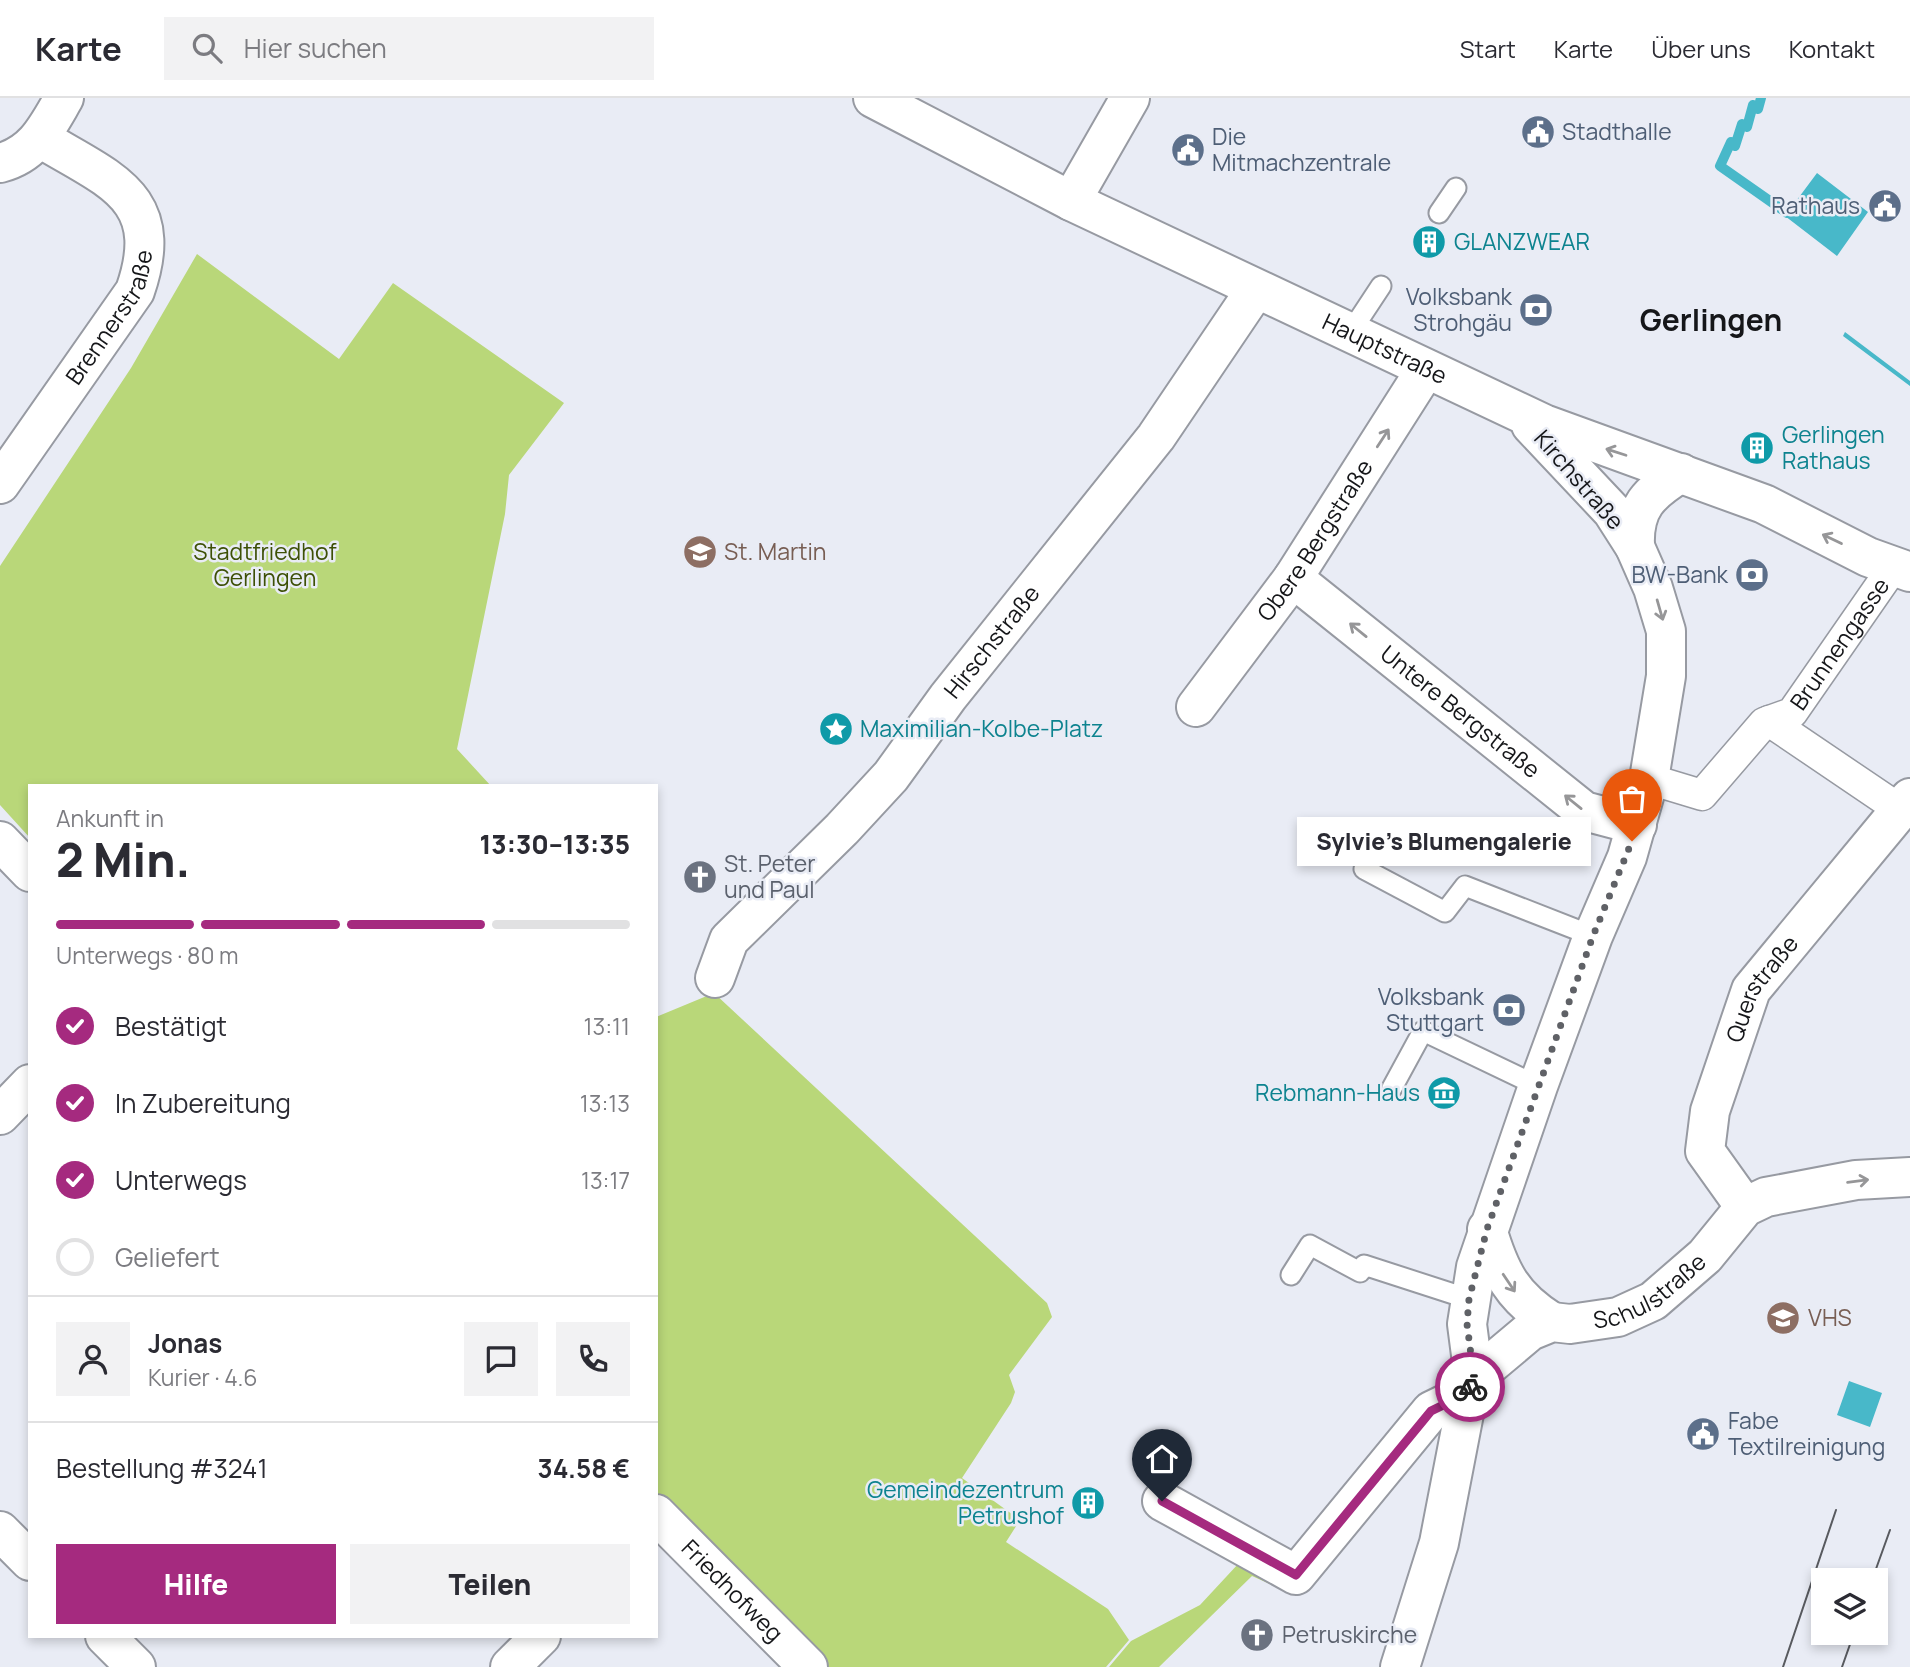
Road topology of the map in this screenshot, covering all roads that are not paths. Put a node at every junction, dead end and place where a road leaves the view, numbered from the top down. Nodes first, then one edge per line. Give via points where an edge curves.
1 (64, 98) edge
2 (873, 98) edge
3 (1130, 98) edge
4 (40, 138) junction
5 (0, 163) edge
6 (1456, 188) dead end
7 (1070, 201) junction
8 (1439, 213) dead end
9 (1383, 288) dead end
10 (1256, 289) junction
11 (1352, 334) junction
12 (1426, 369) junction
13 (1517, 411) junction
14 (1681, 472) junction
15 (0, 484) edge
16 (1635, 547) junction
17 (1902, 569) edge
18 (1293, 578) junction
19 (1196, 707) dead end
20 (1769, 721) junction
21 (1648, 779) junction
22 (1905, 803) edge
23 (1637, 825) junction
24 (0, 841) edge
25 (1364, 869) dead end
26 (28, 870) edge
27 (1593, 936) junction
28 (715, 978) dead end
29 (28, 1086) edge
30 (1538, 1086) junction
31 (1392, 1088) dead end
32 (0, 1115) edge
33 (1910, 1177) edge
34 (1745, 1207) junction
35 (1487, 1229) junction
36 (1291, 1275) dead end
37 (1469, 1299) junction
38 (1552, 1322) junction
39 (1471, 1385) junction
40 (1162, 1501) dead end
41 (658, 1518) edge
42 (0, 1531) edge
43 (28, 1559) edge
44 (107, 1638) edge
45 (539, 1638) edge
46 (136, 1667) edge
47 (510, 1667) edge
48 (808, 1667) edge
49 (1400, 1667) edge

1 - 4 street
2 - 7 street, Hauptstraße
3 - 7 street
4 - 5 street via 27,152
4 - 15 street, Brennerstraße via 125,190 138,208 144,228 146,261 135,291
6 - 8 lane
7 - 10 street, Hauptstraße
9 - 11 lane
10 - 11 street, Hauptstraße
10 - 28 street, Hirschstraße via 1156,437 948,697 891,776 729,940
11 - 12 street, Hauptstraße
12 - 13 street, Hauptstraße
18 -> 12 street, Obere Bergstraße
14 -> 13 street, Hauptstraße via 1609,450
13 - 16 street, Kirchstraße via 1612,511
14 - 16 street via 1645,501 1634,524
17 -> 14 street, Hauptstraße via 1868,557 1764,504
16 -> 21 street, Kirchstraße via 1654,588 1666,631 1667,676
17 - 20 street, Brunnengasse via 1792,713
18 - 19 street, Obere Bergstraße
23 -> 18 street, Untere Bergstraße via 1584,811
20 - 21 street, Brunnengasse via 1702,795
20 - 22 street
21 - 23 street, Kirchstraße
22 - 34 street, Querstraße via 1751,990 1710,1111 1705,1151
23 - 27 street, Kirchstraße
24 - 26 street
25 - 27 lane via 1445,912 1465,886
27 - 30 street, Kirchstraße
29 - 32 street
30 - 31 lane via 1423,1031
30 - 35 street, Kirchstraße
34 -> 33 street via 1766,1197 1815,1192 1856,1180
34 - 38 street, Schulstraße via 1705,1256 1653,1301 1618,1317
35 - 37 street, Kirchstraße
35 -> 38 street via 1497,1265 1528,1307
36 - 37 lane via 1310,1245 1360,1272 1364,1265
37 - 39 street, Kirchstraße
38 - 39 street, Schulstraße via 1511,1345
39 - 40 street, Schulstraße via 1431,1411 1296,1575
39 - 49 street, Kirchstraße via 1439,1543
41 - 48 street, Friedhofweg
42 - 43 street
44 - 46 street
45 - 47 street

